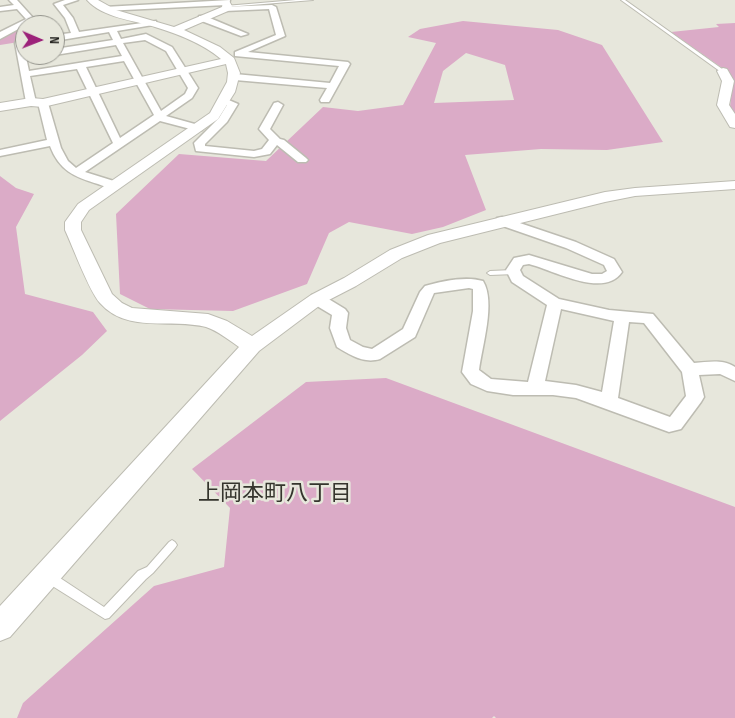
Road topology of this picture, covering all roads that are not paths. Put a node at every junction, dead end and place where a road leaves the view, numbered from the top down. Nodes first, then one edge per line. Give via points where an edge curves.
1 (13, 0) edge
2 (74, 0) edge
3 (311, 0) edge
4 (623, 0) edge
5 (169, 3) edge
6 (98, 4) edge
7 (226, 5) edge
8 (19, 7) junction
9 (0, 9) edge
10 (28, 15) edge
11 (202, 18) junction
12 (15, 19) edge
13 (10, 20) dead end
14 (241, 22) junction
15 (152, 23) junction
16 (15, 27) edge
17 (112, 30) junction
18 (175, 30) junction
19 (76, 35) junction
20 (0, 36) edge
21 (65, 37) edge
22 (119, 42) junction
23 (65, 50) edge
24 (236, 55) junction
25 (128, 58) junction
26 (26, 65) edge
27 (80, 65) junction
28 (183, 71) junction
29 (723, 71) joint
30 (26, 74) junction
31 (234, 77) junction
32 (140, 81) junction
33 (332, 86) junction
34 (92, 92) junction
35 (325, 100) dead end
36 (224, 101) junction
37 (37, 102) junction
38 (278, 105) dead end
39 (0, 106) edge
40 (160, 116) junction
41 (735, 124) edge
42 (198, 128) junction
43 (54, 142) junction
44 (120, 142) junction
45 (274, 142) junction
46 (0, 150) edge
47 (302, 160) dead end
48 (76, 173) junction
49 (113, 185) junction
50 (735, 185) edge
51 (502, 221) junction
52 (513, 272) junction
53 (490, 273) dead end
54 (317, 299) junction
55 (555, 303) junction
56 (622, 317) junction
57 (252, 346) junction
58 (690, 370) junction
59 (735, 375) edge
60 (535, 388) junction
61 (609, 403) junction
62 (172, 545) dead end
63 (46, 575) junction
64 (0, 627) edge

1 - 8 street
2 - 19 street via 58,4
3 - 7 lane
4 - 29 lane
5 - 6 street
5 - 7 street
6 - 15 street
7 - 11 street
7 - 14 street
8 - 9 street
8 - 10 street
11 - 14 street
11 - 18 street
12 - 13 street
14 - 24 street
14 - 24 street via 272,7 280,36
15 - 17 street
15 - 18 street
16 - 20 street
17 - 19 street
17 - 22 street
18 - 24 street
19 - 21 street
22 - 23 street
22 - 25 street
22 - 28 street via 146,37 170,49
24 - 28 street
24 - 31 street
24 - 33 street via 345,64
25 - 27 street
25 - 32 street
26 - 30 street
27 - 30 street
27 - 34 street
28 - 32 street
28 - 40 street via 193,88 189,96
29 - 41 street via 728,81 723,105
30 - 37 street
31 - 33 street
31 - 36 street
32 - 34 street
32 - 40 street
33 - 35 street
34 - 37 street
34 - 44 street via 115,140
36 - 42 street via 214,116
36 - 45 street via 234,104 200,143 200,149 259,154 269,150
37 - 39 street
37 - 43 street
38 - 45 street via 264,128
40 - 42 street
40 - 44 street
42 - 49 street
43 - 46 street
43 - 48 street via 64,165
44 - 48 street
45 - 47 street via 280,142
48 - 49 street
49 - 57 street via 83,207 73,222 73,230 111,306 121,312 155,318 207,321
50 - 51 street via 635,192
51 - 52 street via 571,245 609,262 616,272 601,280 525,259 517,263
51 - 54 street via 409,248
52 - 53 lane
52 - 55 street via 517,279
54 - 57 street
54 - 60 street via 340,313 338,328 343,343 360,353 374,355 410,333 427,292 469,282 478,284 482,290 470,372 474,378 492,386
55 - 56 street
55 - 60 street
56 - 58 street via 648,318
56 - 61 street
57 - 63 street
58 - 59 street via 722,367
58 - 61 street via 696,397 675,424 669,425
60 - 61 street via 564,389
62 - 63 lane via 105,614
63 - 64 street

